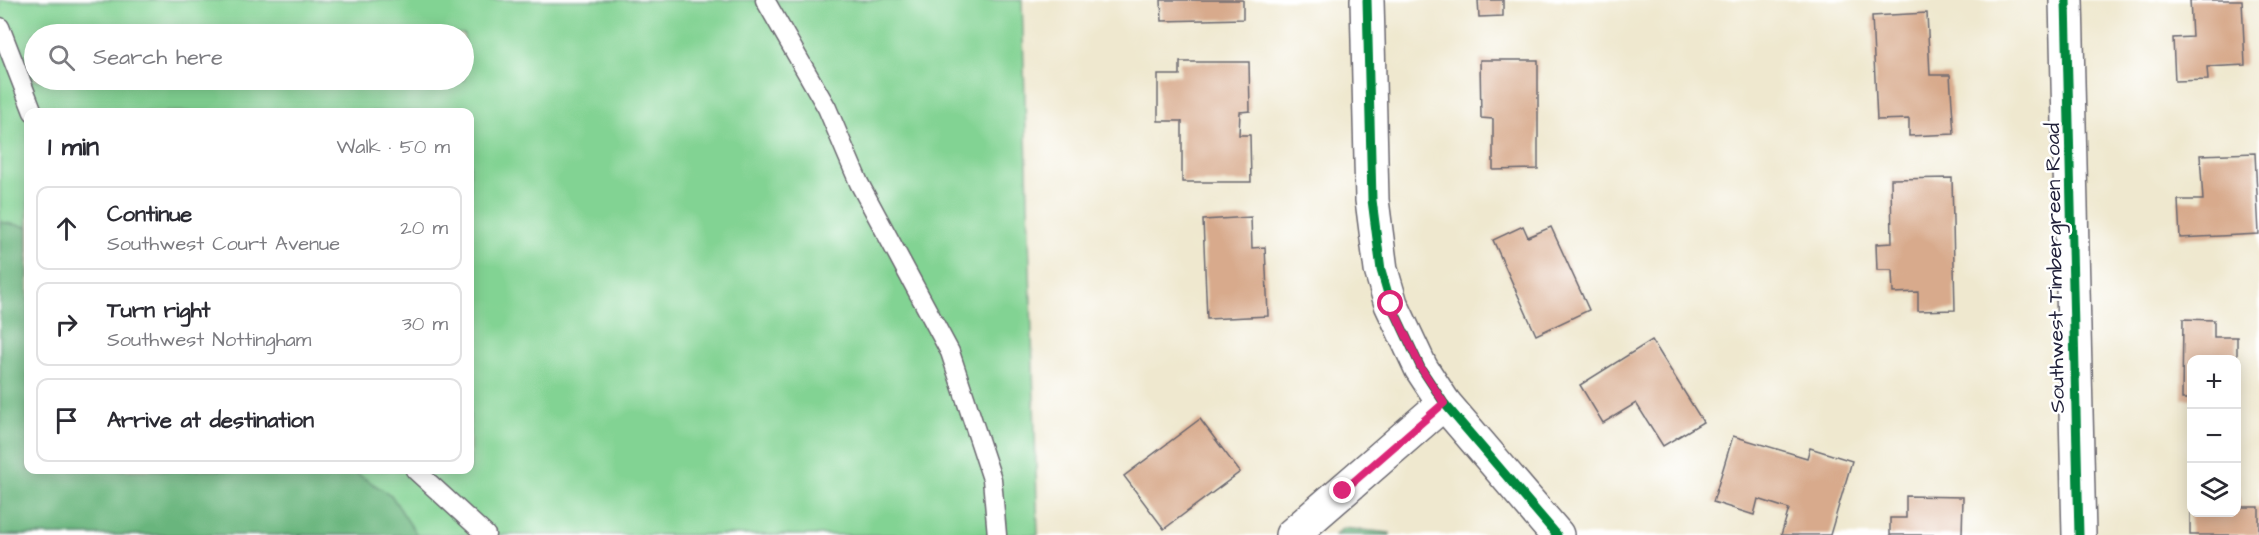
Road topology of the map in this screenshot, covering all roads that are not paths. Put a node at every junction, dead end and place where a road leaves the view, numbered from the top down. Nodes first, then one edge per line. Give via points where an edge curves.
1 (765, 0) edge
2 (1367, 0) edge
3 (2066, 0) edge
4 (0, 27) edge
5 (24, 89) edge
6 (24, 90) edge
7 (31, 108) edge
8 (1444, 403) junction
9 (419, 474) edge
10 (486, 535) edge
11 (997, 535) edge
12 (1292, 535) edge
13 (1557, 535) edge
14 (2079, 535) edge

1 - 11 lane via 827,108 859,183 950,352 992,479
2 - 8 street via 1372,200 1381,270 1391,304 1411,347
3 - 14 street, Southwest Timbergreen Road
4 - 5 lane
6 - 7 lane
8 - 12 street
8 - 13 street
9 - 10 lane

